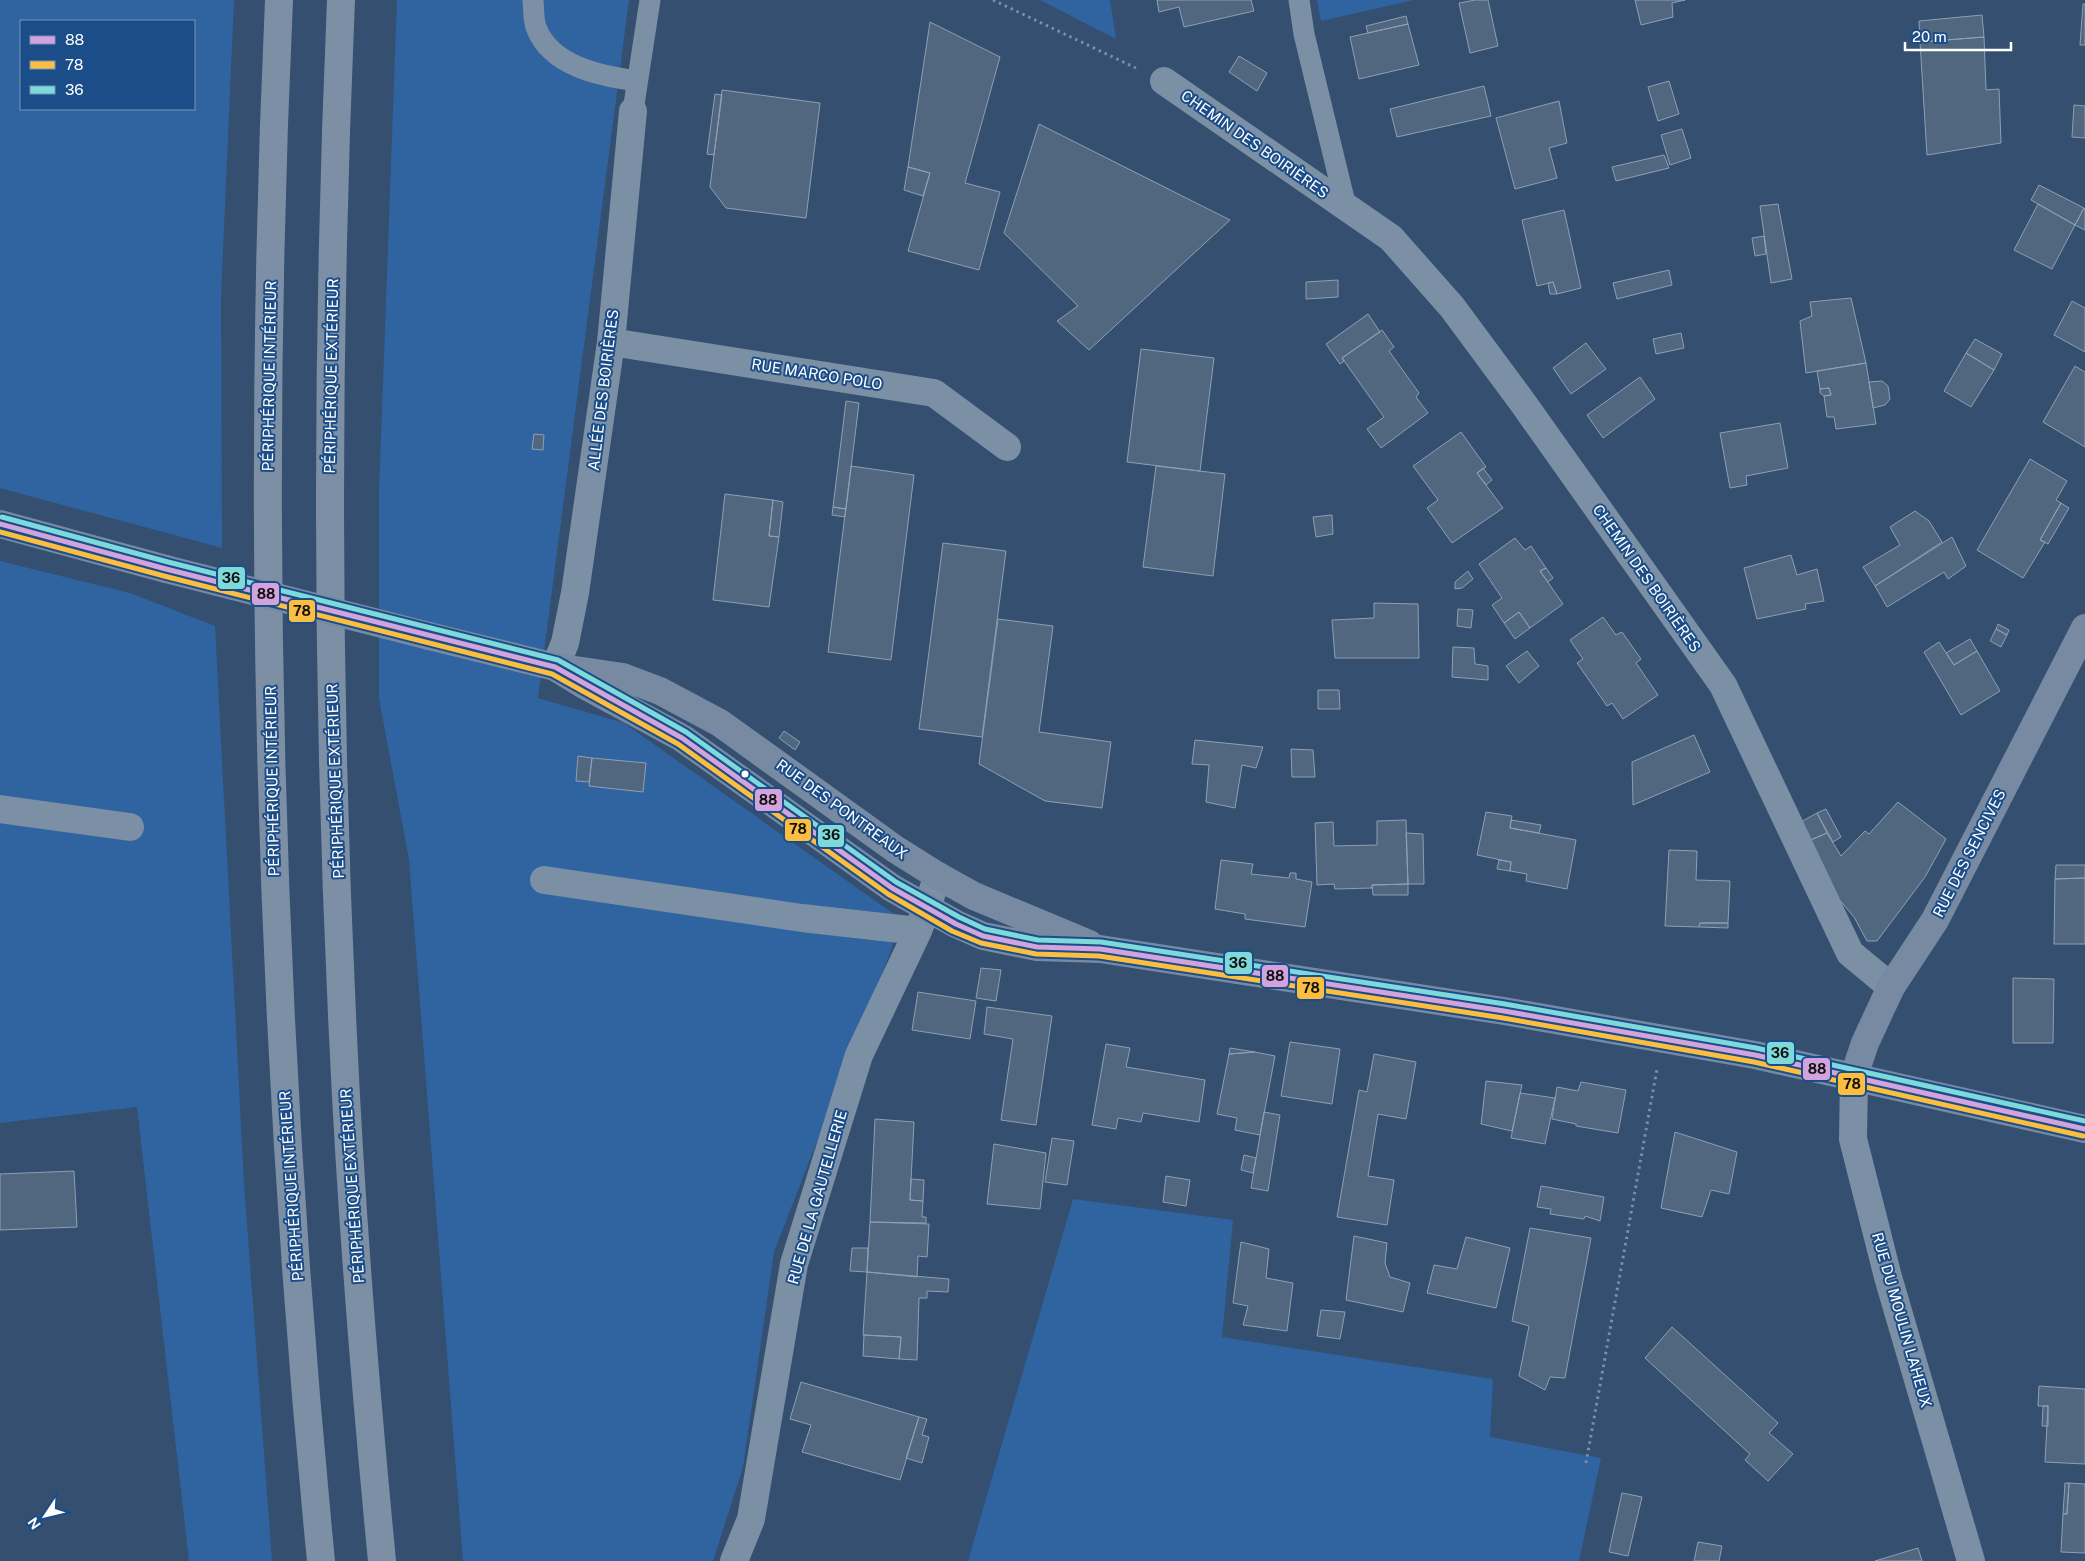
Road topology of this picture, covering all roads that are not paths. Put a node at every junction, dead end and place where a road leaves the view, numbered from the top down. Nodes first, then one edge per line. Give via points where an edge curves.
1 (279, 0) edge
2 (341, 0) edge
3 (533, 0) edge
4 (650, 0) edge
5 (1299, 0) edge
6 (637, 81) junction
7 (1164, 81) road end
8 (633, 111) joint
9 (1346, 207) junction
10 (611, 342) junction
11 (1007, 447) dead end
12 (0, 524) edge
13 (2081, 643) edge
14 (555, 667) junction
15 (0, 809) edge
16 (130, 827) dead end
17 (938, 876) junction
18 (544, 880) dead end
19 (922, 920) junction
20 (1100, 950) junction
21 (1891, 987) junction
22 (1854, 1076) junction
23 (2085, 1128) edge
24 (321, 1561) edge
25 (382, 1561) edge
26 (734, 1561) edge
27 (1970, 1561) edge

1 - 24 highway, PÉRIPHÉRIQUE INTÉRIEUR via 268,414 270,756 281,1039
2 - 25 highway, PÉRIPHÉRIQUE EXTÉRIEUR via 331,334 333,753 350,1154
3 - 6 lane via 535,26 546,45 568,63 608,77
4 - 6 lane
5 - 9 lane, CHEMIN DES BOIRIÈRES via 1304,34
6 - 8 lane
7 - 9 street, CHEMIN DES BOIRIÈRES
8 - 10 street, ALLÉE DES BOIRIÈRES
9 - 21 street, CHEMIN DES BOIRIÈRES via 1391,238 1452,307 1723,685 1850,953
10 - 11 street, RUE MARCO POLO via 934,393
10 - 14 street, ALLÉE DES BOIRIÈRES via 575,593 565,643
12 - 14 street, RUE DES PONTREAUX, bridge
13 - 21 street, RUE DES SENCIVES via 1935,920
14 - 17 street, RUE DES PONTREAUX via 623,677 660,691 720,723 895,850
14 - 19 street, RUE DES PONTREAUX via 682,738 892,888
15 - 16 street
17 - 19 street, RUE DE LA GAUTELLERIE
17 - 20 street, RUE DES PONTREAUX via 974,896
18 - 19 street via 802,918
19 - 20 street, RUE DES PONTREAUX via 1038,947
19 - 26 street, RUE DE LA GAUTELLERIE via 859,1055 794,1264 751,1519
20 - 22 street, RUE DES PONTREAUX via 1504,1011 1755,1055
21 - 22 street, RUE DES SENCIVES via 1865,1042
22 - 23 street, RUE DES PONTREAUX
22 - 27 street, RUE DU MOULIN LAHEUX via 1853,1139 1888,1277

